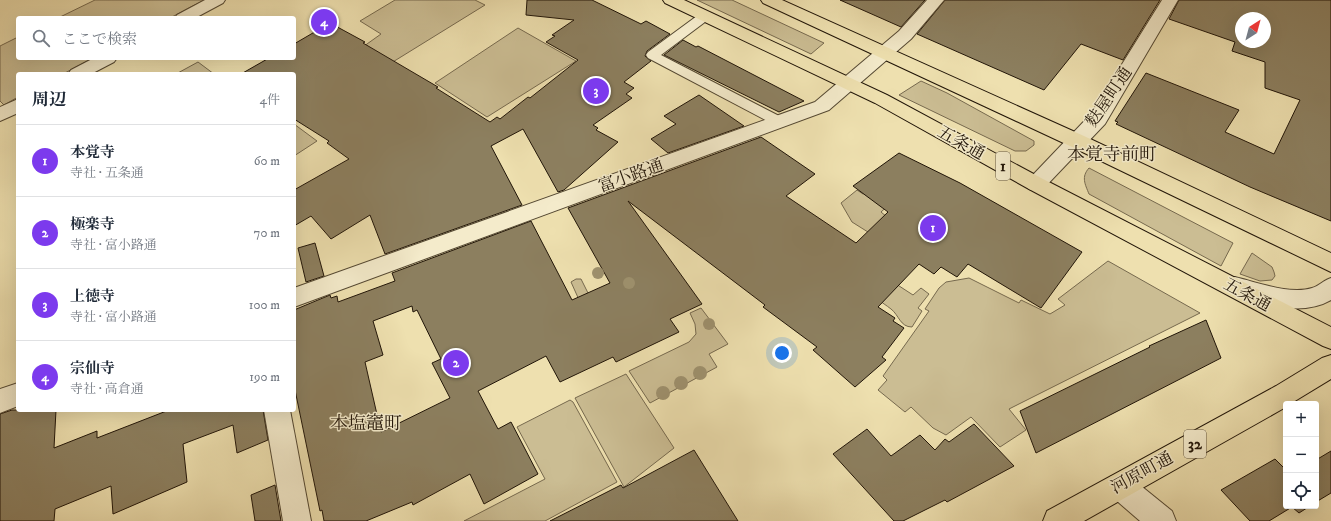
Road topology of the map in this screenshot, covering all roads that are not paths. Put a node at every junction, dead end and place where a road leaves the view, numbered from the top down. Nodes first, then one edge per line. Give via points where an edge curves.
1 (217, 0) edge
2 (671, 0) edge
3 (769, 0) edge
4 (936, 0) edge
5 (1170, 0) edge
6 (187, 16) edge
7 (705, 16) junction
8 (886, 52) junction
9 (104, 60) edge
10 (81, 72) edge
11 (849, 84) junction
12 (16, 107) edge
13 (0, 115) edge
14 (780, 122) junction
15 (1077, 140) junction
16 (1036, 184) junction
17 (1331, 263) edge
18 (1223, 283) junction
19 (1331, 287) edge
20 (296, 297) edge
21 (1331, 339) edge
22 (1331, 366) edge
23 (16, 395) edge
24 (0, 401) edge
25 (277, 412) edge
26 (1120, 486) junction
27 (297, 521) edge
28 (1057, 521) edge
29 (1162, 521) edge

1 - 6 street
2 - 7 main road, 五条通 / 1
3 - 8 main road
4 - 8 street, 富小路通 via 905,36
5 - 15 street, 麩屋町通 via 1098,119
7 - 11 main road, 五条通 / 1
7 - 14 lane via 652,55
8 - 11 street, 富小路通
8 - 15 main road
9 - 10 street
11 - 14 street, 富小路通 via 822,106
11 - 16 main road, 五条通 / 1
12 - 13 street
14 - 20 street, 富小路通
15 - 16 street, 麩屋町通
15 - 17 main road
16 - 18 main road, 五条通 / 1
18 - 19 street via 1299,299 1318,296
18 - 21 main road, 五条通 / 1
22 - 26 main road, 河原町通 / 32 via 1286,394
23 - 24 street
25 - 27 street
26 - 28 main road, 河原町通 / 32
26 - 29 street

